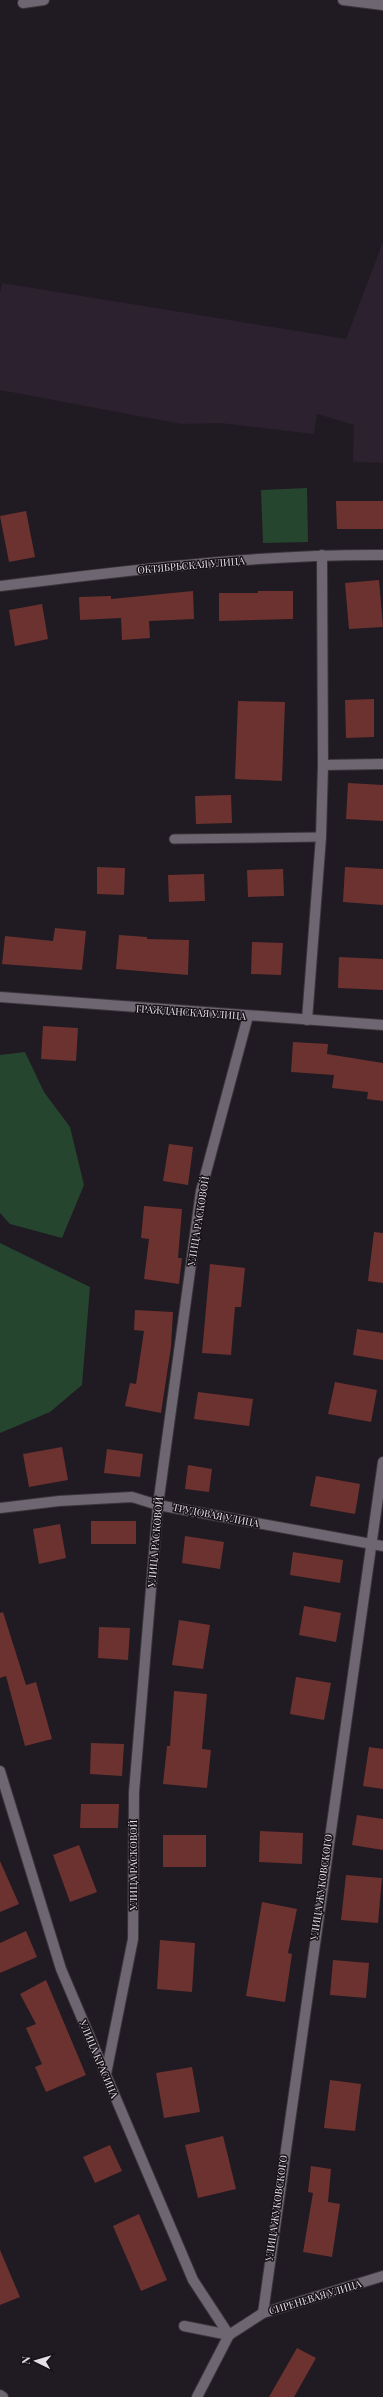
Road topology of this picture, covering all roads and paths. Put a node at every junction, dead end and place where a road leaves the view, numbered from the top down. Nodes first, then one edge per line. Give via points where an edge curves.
1 (44, 0) edge
2 (343, 0) edge
3 (23, 3) dead end
4 (383, 5) edge
5 (322, 555) junction
6 (383, 555) edge
7 (0, 586) edge
8 (323, 764) junction
9 (383, 764) edge
10 (321, 837) junction
11 (174, 839) dead end
12 (0, 997) edge
13 (248, 1016) junction
14 (307, 1020) junction
15 (383, 1025) edge
16 (383, 1462) edge
17 (158, 1504) junction
18 (0, 1508) edge
19 (370, 1544) junction
20 (383, 1546) edge
21 (0, 1771) edge
22 (106, 2074) junction
23 (383, 2276) edge
24 (263, 2313) junction
25 (184, 2326) dead end
26 (229, 2335) junction
27 (0, 2395) edge
28 (3, 2397) edge
29 (197, 2397) edge

1 - 3 street
2 - 4 street
5 - 6 street, ОКТЯБРЬСКАЯ УЛИЦА
5 - 7 street, ОКТЯБРЬСКАЯ УЛИЦА via 211,562
5 - 8 street
8 - 9 street
8 - 10 street
10 - 11 lane
10 - 14 street
12 - 13 street, ГРАЖДАНСКАЯ УЛИЦА
13 - 14 street, ГРАЖДАНСКАЯ УЛИЦА
13 - 17 street, УЛИЦА РАСКОВОЙ via 201,1191
14 - 15 street, ГРАЖДАНСКАЯ УЛИЦА
16 - 19 street, УЛИЦА ЖУКОВСКОГО
17 - 18 street, ТРУДОВАЯ УЛИЦА via 132,1497 59,1501
17 - 19 street, ТРУДОВАЯ УЛИЦА
17 - 22 street, УЛИЦА РАСКОВОЙ via 134,1792 133,1939
19 - 20 street, ТРУДОВАЯ УЛИЦА
19 - 24 street, УЛИЦА ЖУКОВСКОГО
21 - 22 street, УЛИЦА КРАСИНА via 61,1969
22 - 26 street, УЛИЦА КРАСИНА via 193,2280
23 - 24 street, СИРЕНЕВАЯ УЛИЦА
24 - 26 street, СИРЕНЕВАЯ УЛИЦА
25 - 26 street
26 - 29 street
27 - 28 street

